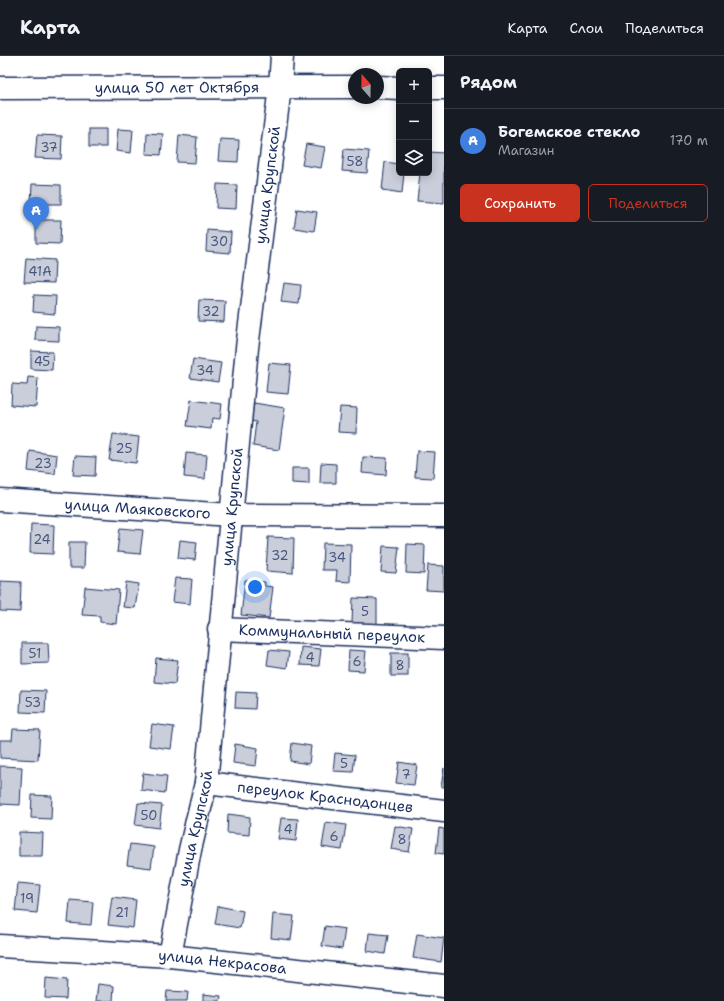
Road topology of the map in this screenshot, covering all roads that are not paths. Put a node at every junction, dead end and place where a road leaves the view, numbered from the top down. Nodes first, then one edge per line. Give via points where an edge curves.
1 (282, 56) edge
2 (280, 87) junction
3 (348, 87) edge
4 (0, 88) edge
5 (384, 88) edge
6 (396, 88) edge
7 (432, 88) edge
8 (444, 88) edge
9 (0, 500) edge
10 (231, 515) junction
11 (444, 516) edge
12 (219, 629) junction
13 (444, 638) edge
14 (206, 783) junction
15 (444, 811) edge
16 (0, 946) edge
17 (170, 956) junction
18 (444, 986) edge

1 - 2 street, улица Крупской
2 - 3 street, улица 50 лет Октября
2 - 4 street, улица 50 лет Октября
2 - 10 street, улица Крупской via 247,348
5 - 6 street
7 - 8 street
9 - 10 street, улица Маяковского
10 - 11 street, улица Маяковского
10 - 12 street, улица Крупской
12 - 13 street, Коммунальный переулок
12 - 14 street, улица Крупской
14 - 15 street, переулок Краснодонцев
14 - 17 street, улица Крупской via 190,850
16 - 17 street, улица Некрасова
17 - 18 street, улица Некрасова

